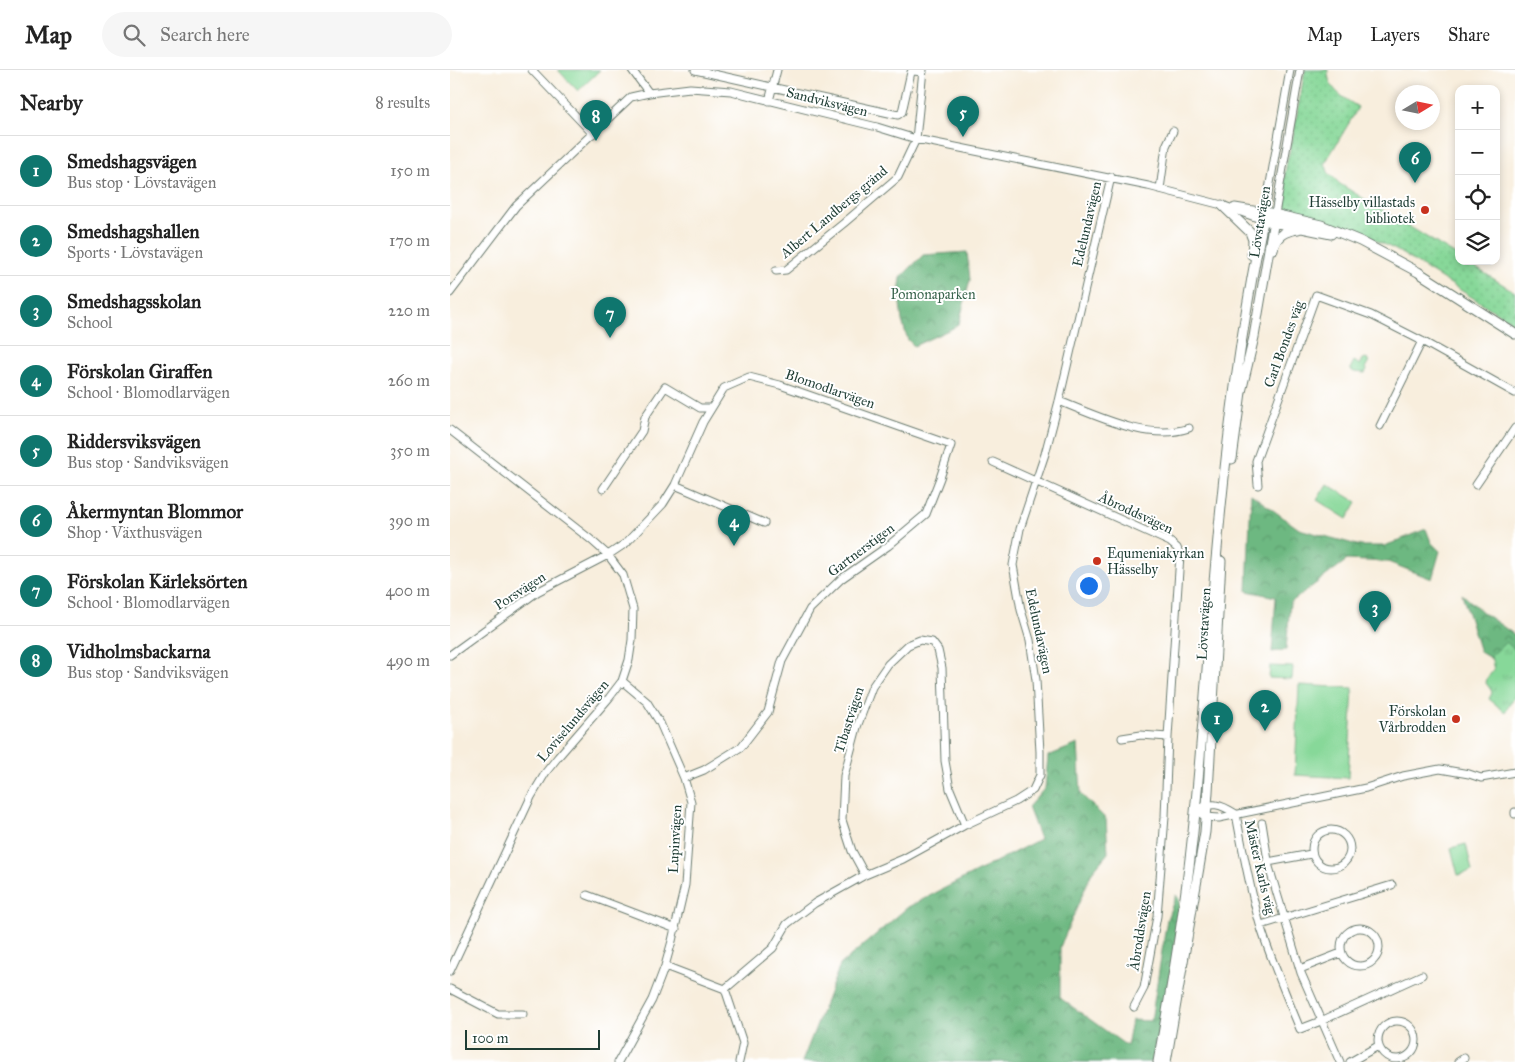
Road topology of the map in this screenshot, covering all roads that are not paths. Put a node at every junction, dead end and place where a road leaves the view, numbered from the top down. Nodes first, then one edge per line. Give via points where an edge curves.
1 (532, 70) edge
2 (632, 70) edge
3 (695, 70) edge
4 (777, 70) edge
5 (1290, 70) edge
6 (1300, 70) edge
7 (923, 71) edge
8 (773, 87) junction
9 (649, 93) junction
10 (769, 101) junction
11 (1174, 131) dead end
12 (593, 134) junction
13 (916, 139) junction
14 (1111, 178) junction
15 (1160, 189) junction
16 (1222, 205) junction
17 (1269, 217) junction
18 (1302, 228) junction
19 (1346, 237) junction
20 (776, 271) dead end
21 (1254, 271) junction
22 (1264, 282) junction
23 (450, 293) edge
24 (1515, 334) edge
25 (1422, 341) junction
26 (1515, 393) edge
27 (1059, 401) junction
28 (711, 408) junction
29 (1380, 426) dead end
30 (1189, 428) dead end
31 (1515, 428) edge
32 (450, 430) edge
33 (951, 445) joint
34 (993, 462) dead end
35 (1035, 480) junction
36 (674, 485) junction
37 (1258, 485) dead end
38 (1476, 485) dead end
39 (603, 489) dead end
40 (764, 523) dead end
41 (608, 555) junction
42 (450, 655) edge
43 (622, 681) junction
44 (1168, 737) junction
45 (1122, 738) dead end
46 (1515, 772) edge
47 (684, 778) junction
48 (1207, 805) junction
49 (1194, 810) junction
50 (1236, 814) junction
51 (1206, 817) junction
52 (1262, 823) dead end
53 (965, 825) junction
54 (1311, 854) junction
55 (1268, 862) junction
56 (865, 876) junction
57 (1392, 885) dead end
58 (587, 895) dead end
59 (1285, 918) junction
60 (1261, 925) junction
61 (676, 929) junction
62 (1341, 953) junction
63 (665, 966) junction
64 (1300, 970) junction
65 (450, 971) edge
66 (1422, 975) dead end
67 (450, 989) edge
68 (725, 989) junction
69 (1134, 1007) dead end
70 (523, 1014) dead end
71 (1321, 1021) junction
72 (1378, 1046) junction
73 (618, 1062) edge
74 (739, 1062) edge
75 (1158, 1062) edge
76 (1166, 1062) edge
77 (1340, 1062) edge
78 (1350, 1062) edge

1 - 12 street
2 - 9 street
3 - 8 street
4 - 8 street
5 - 17 street, Lövstavägen
6 - 17 street, Lövstavägen
7 - 8 street via 911,72 902,112 898,115
7 - 13 street, Albert Landbergs gränd
8 - 10 street
9 - 10 street, Sandviksvägen via 690,88 731,91
9 - 12 street, Sandviksvägen via 632,97
10 - 13 street, Sandviksvägen
11 - 15 street via 1166,146
12 - 23 street, Sandviksvägen via 516,206
13 - 14 street, Sandviksvägen
13 - 20 street, Albert Landbergs gränd via 898,177 786,270
14 - 15 street, Sandviksvägen
14 - 27 street, Edelundavägen
15 - 16 street, Sandviksvägen
16 - 17 street, Sandviksvägen
16 - 21 street via 1250,232
17 - 18 street
17 - 19 street via 1321,226
17 - 21 street, Lövstavägen
17 - 22 street, Lövstavägen
18 - 19 street
18 - 22 street via 1278,236
19 - 24 street via 1418,272
21 - 49 street, Lövstavägen via 1225,462
22 - 48 street, Lövstavägen via 1241,392 1228,488
25 - 26 street, Carl Bondes väg
25 - 29 street
25 - 37 street, Carl Bondes väg via 1371,315 1316,295 1256,461
27 - 30 street via 1119,425 1160,432
27 - 35 street, Edelundavägen
28 - 33 street, Blomodlarvägen via 724,388 749,377
28 - 36 street, Blomodlarvägen
28 - 39 street via 700,408 665,387 645,417 642,431
31 - 38 street
32 - 41 street, Loviselundsvägen
33 - 47 street, Gartnerstigen via 926,514 841,579 810,610 782,661 768,712 741,747 704,770
34 - 35 street, Åbroddsvägen
35 - 44 street, Åbroddsvägen via 1177,548 1180,555
35 - 53 street, Edelundavägen via 1013,565 1036,680 1040,775 1033,790
36 - 40 street
36 - 41 street, Blomodlarvägen via 663,504 626,543
41 - 42 street, Porsvägen via 537,592
41 - 43 street, Loviselundsvägen via 623,575 633,610 630,660
43 - 47 street, Lupinvägen via 647,702
43 - 65 street, Loviselundsvägen via 546,772
44 - 45 street via 1141,735
44 - 69 street, Åbroddsvägen via 1157,916 1144,988
46 - 50 street via 1481,778 1440,769 1366,788
47 - 61 street, Lupinvägen via 691,802 690,825 685,885
48 - 49 street
48 - 50 street
48 - 51 street, Lövstavägen
49 - 51 street
49 - 75 street, Lövstavägen via 1178,948
50 - 51 street
50 - 60 street, Mäster Karls väg
51 - 76 street, Lövstavägen
52 - 55 street, Mäster Karls väg
53 - 56 street, Edelundavägen
53 - 56 street, Tibastvägen via 950,789 945,761 942,668 938,650 932,642 920,640 908,644 872,687 844,776 842,820 852,851
54 - 54 street via 1323,868 1335,868 1346,862 1350,844 1336,830 1323,831 1313,840
54 - 55 street, Mäster Karls väg
55 - 59 street, Mäster Karls väg
56 - 68 street, Edelundavägen via 815,903 787,924 772,948
57 - 59 street, Mäster Karls väg
58 - 61 street
59 - 60 street, Mäster Karls väg
59 - 64 street, Mäster Karls väg
60 - 71 street, Mäster Karls väg via 1300,1029
61 - 63 street, Lupinvägen
62 - 62 street via 1349,964 1361,967 1377,956 1379,943 1373,932 1355,928 1341,940
62 - 64 street
63 - 68 street
63 - 73 street, Lupinvägen via 652,1000
64 - 71 street, Mäster Karls väg
66 - 71 street, Mäster Karls väg
67 - 70 street via 498,1014
68 - 74 street via 743,1043
71 - 77 street, Mäster Karls väg
72 - 72 street via 1379,1033 1393,1021 1405,1022 1416,1037 1414,1050 1398,1060 1386,1056
72 - 78 street

